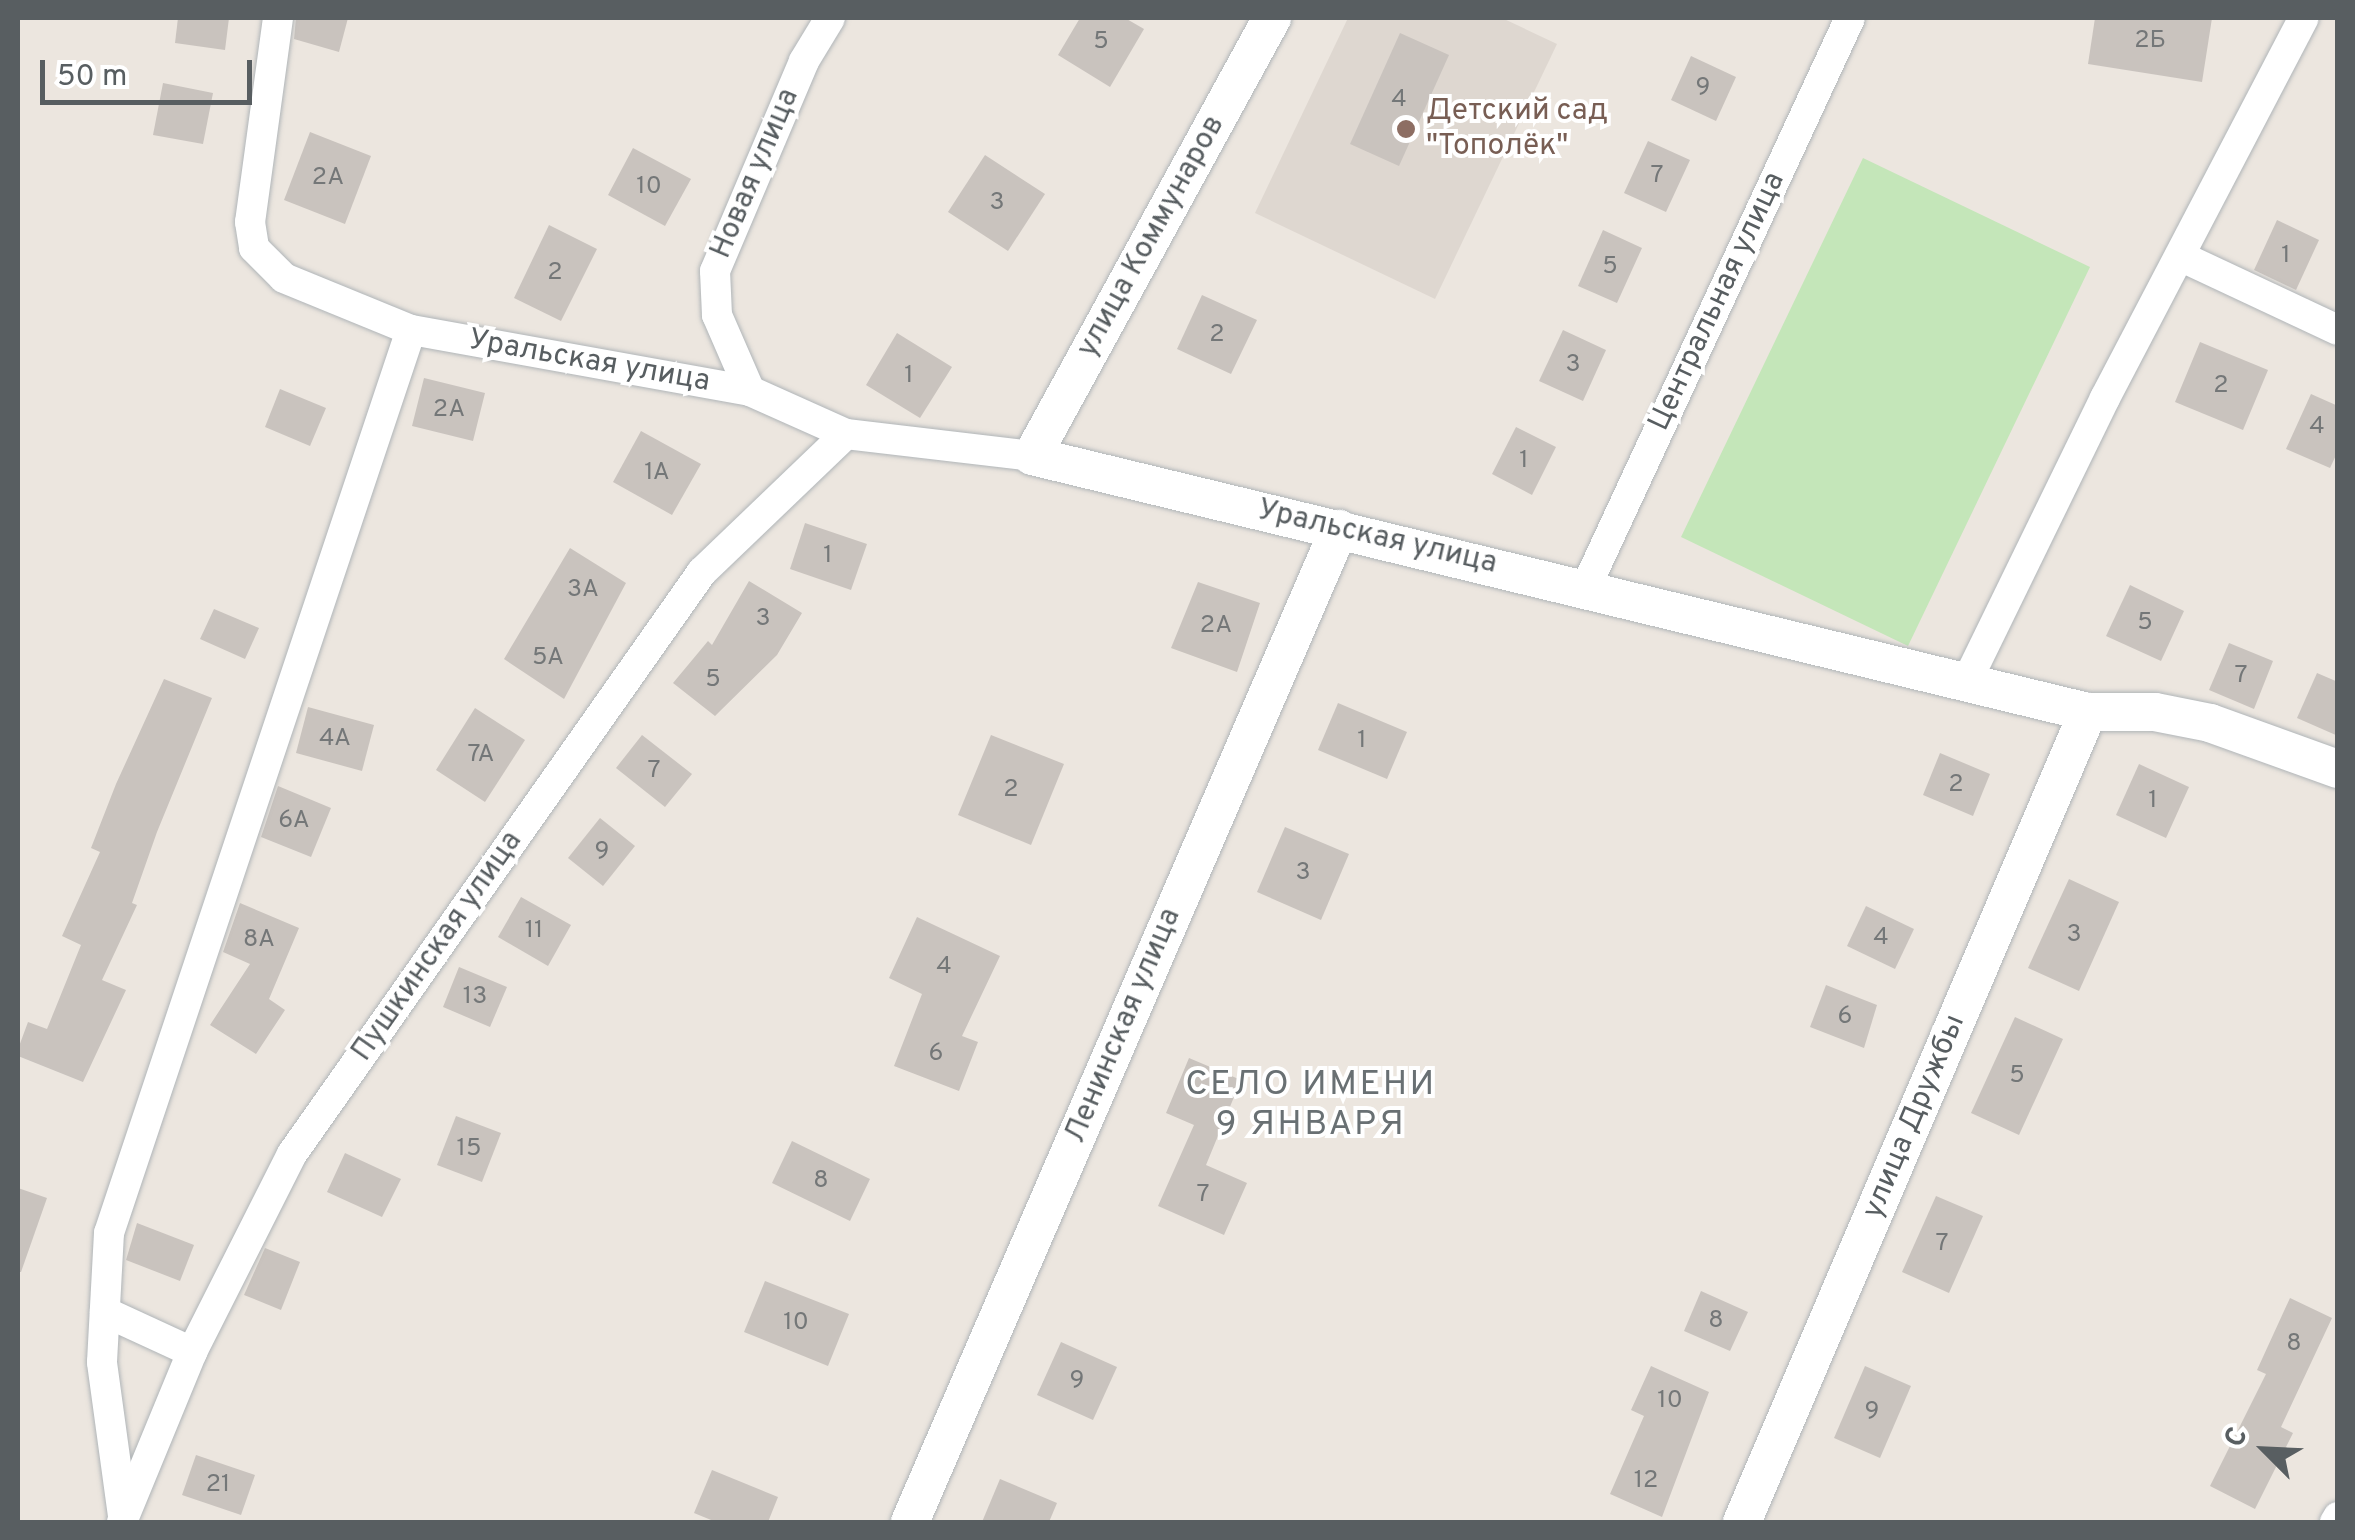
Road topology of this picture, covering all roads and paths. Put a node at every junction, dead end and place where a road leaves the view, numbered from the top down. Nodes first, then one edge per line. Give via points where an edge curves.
1 (278, 18) edge
2 (830, 18) edge
3 (1272, 18) edge
4 (1850, 18) edge
5 (2304, 18) edge
6 (2182, 257) junction
7 (411, 330) junction
8 (2338, 330) edge
9 (750, 392) junction
10 (846, 434) junction
11 (1032, 456) junction
12 (1339, 529) junction
13 (1586, 588) junction
14 (1967, 680) junction
15 (2088, 712) junction
16 (2338, 768) edge
17 (105, 1312) junction
18 (192, 1352) junction
19 (123, 1521) edge
20 (910, 1522) edge
21 (1742, 1522) edge

1 - 7 street, Уральская улица via 256,154 254,248 284,278
2 - 9 street, Новая улица via 804,61 715,272 718,315
3 - 11 street, улица Коммунаров
4 - 13 street, Центральная улица
5 - 6 street
6 - 8 street
6 - 14 street
7 - 9 street, Уральская улица
7 - 17 street via 108,1233
9 - 10 street, Уральская улица
10 - 11 street, Уральская улица
10 - 18 street, Пушкинская улица via 702,572 292,1154
11 - 12 street, Уральская улица
12 - 13 street, Уральская улица
12 - 20 street, Ленинская улица
13 - 14 street, Уральская улица
14 - 15 street, Уральская улица
15 - 16 street, Уральская улица via 2155,712 2210,723
15 - 21 street, улица Дружбы
17 - 18 street
17 - 19 street via 102,1362
18 - 19 street, Пушкинская улица

